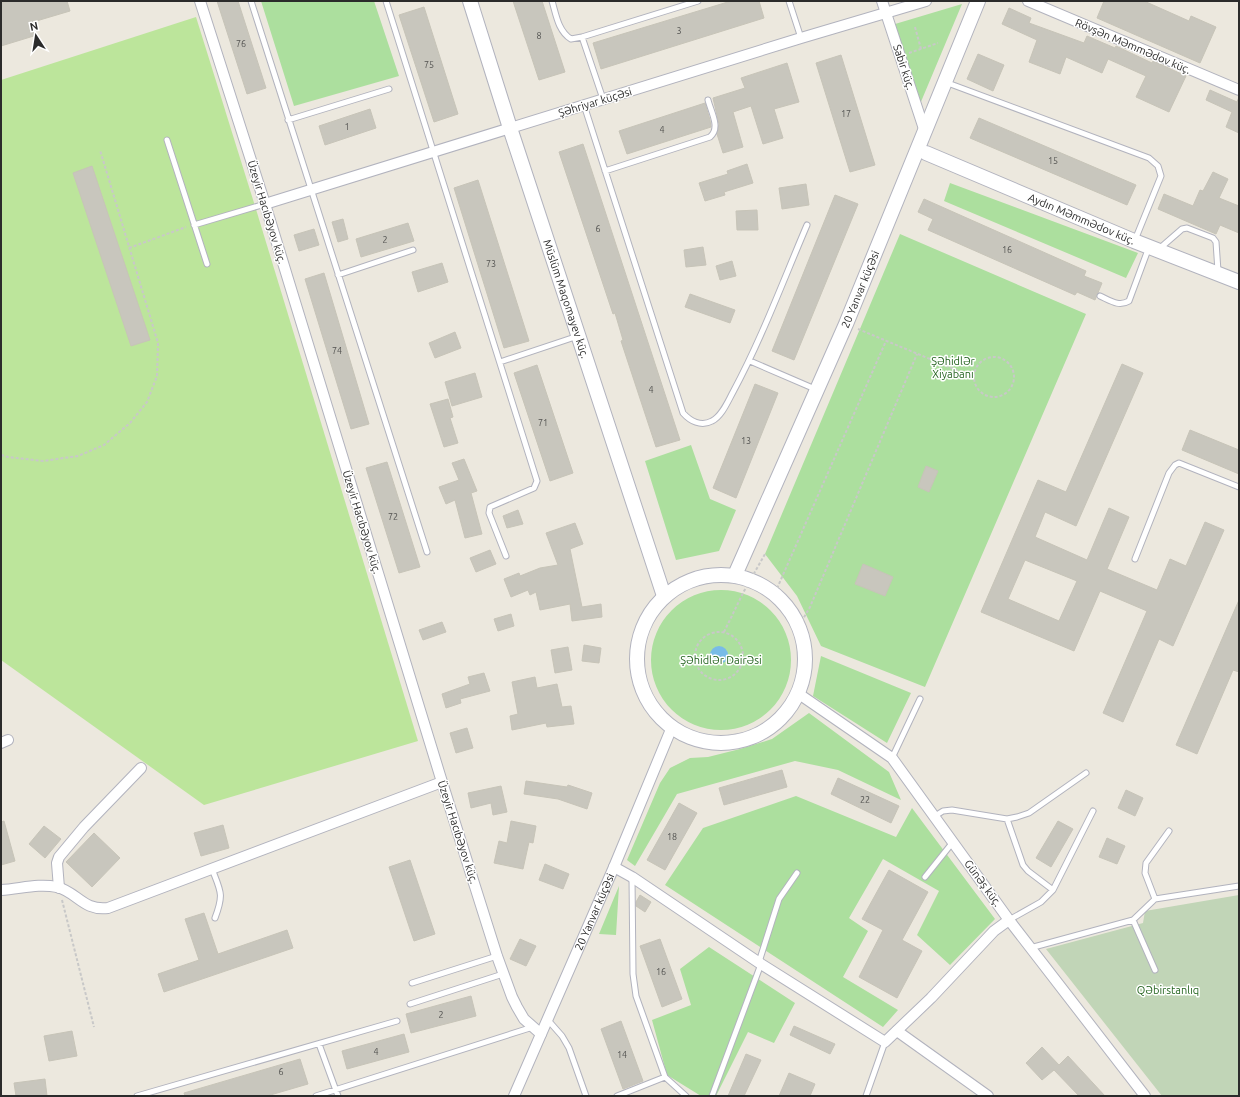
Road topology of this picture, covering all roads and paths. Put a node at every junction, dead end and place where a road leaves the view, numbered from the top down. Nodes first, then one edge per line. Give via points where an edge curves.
1 (200, 1) edge
2 (251, 1) edge
3 (386, 1) edge
4 (470, 1) edge
5 (552, 1) edge
6 (698, 1) edge
7 (789, 1) edge
8 (882, 1) edge
9 (926, 1) edge
10 (978, 1) edge
11 (1028, 1) edge
12 (886, 13) junction
13 (915, 27) dead end
14 (582, 37) junction
15 (800, 38) junction
16 (938, 44) dead end
17 (922, 49) junction
18 (900, 55) junction
19 (945, 82) junction
20 (390, 89) dead end
21 (1239, 90) edge
22 (603, 99) junction
23 (708, 100) dead end
24 (584, 105) junction
25 (288, 120) junction
26 (510, 128) junction
27 (925, 132) junction
28 (167, 140) dead end
29 (100, 150) dead end
30 (434, 152) junction
31 (926, 152) dead end
32 (605, 171) junction
33 (311, 190) junction
34 (265, 204) junction
35 (194, 224) junction
36 (807, 225) dead end
37 (1134, 240) junction
38 (129, 248) junction
39 (1154, 248) junction
40 (413, 250) dead end
41 (207, 264) dead end
42 (1219, 274) junction
43 (338, 276) junction
44 (1239, 282) edge
45 (1100, 296) dead end
46 (846, 324) junction
47 (578, 336) junction
48 (886, 341) junction
49 (917, 354) junction
50 (750, 361) junction
51 (500, 362) junction
52 (973, 377) junction
53 (817, 390) junction
54 (1, 455) edge
55 (1239, 487) edge
56 (427, 552) dead end
57 (765, 554) dead end
58 (506, 556) dead end
59 (1135, 559) dead end
60 (735, 575) junction
61 (775, 593) junction
62 (664, 596) junction
63 (799, 626) junction
64 (724, 632) junction
65 (799, 694) junction
66 (920, 699) dead end
67 (672, 727) junction
68 (892, 758) junction
69 (141, 768) dead end
70 (1086, 772) dead end
71 (442, 782) junction
72 (1093, 812) dead end
73 (935, 816) junction
74 (1007, 819) junction
75 (1169, 832) dead end
76 (953, 842) junction
77 (614, 867) junction
78 (212, 869) junction
79 (797, 873) dead end
80 (632, 877) junction
81 (925, 877) dead end
82 (1239, 886) edge
83 (59, 888) junction
84 (1, 890) edge
85 (1052, 890) junction
86 (1155, 899) junction
87 (215, 918) dead end
88 (1009, 920) junction
89 (1133, 920) junction
90 (1030, 948) junction
91 (497, 956) junction
92 (760, 963) junction
93 (1155, 970) dead end
94 (503, 974) junction
95 (412, 983) dead end
96 (410, 1004) dead end
97 (547, 1019) junction
98 (397, 1021) dead end
99 (94, 1027) dead end
100 (537, 1030) junction
101 (897, 1031) junction
102 (885, 1042) junction
103 (319, 1044) junction
104 (665, 1077) junction
105 (336, 1090) junction
106 (137, 1096) edge
107 (316, 1096) edge
108 (338, 1096) edge
109 (514, 1096) edge
110 (586, 1096) edge
111 (617, 1096) edge
112 (686, 1096) edge
113 (712, 1096) edge
114 (866, 1096) edge
115 (988, 1096) edge
116 (1145, 1096) edge

1 - 34 street, Üzeyir Hacıbəyov küç.
2 - 25 lane
3 - 30 lane
4 - 26 main road, Müslüm Maqomayev küç.
5 - 14 lane via 565,35 571,39
6 - 14 lane
7 - 15 lane
8 - 12 street, Sabir küç.
9 - 12 street, Şəhriyar küçəsi
10 - 19 main road, 20 Yanvar küçəsi
11 - 21 street, Rövşən Məmmədov küç.
12 - 15 street, Şəhriyar küçəsi
12 - 18 street, Sabir küç.
13 - 17 path
14 - 22 lane
15 - 22 street, Şəhriyar küçəsi
16 - 17 path
17 - 18 path
18 - 27 street, Sabir küç.
19 - 27 main road, 20 Yanvar küçəsi
19 - 37 lane via 1149,158 1158,166 1161,176
20 - 25 lane
22 - 24 street, Şəhriyar küçəsi
23 - 32 lane via 716,129 710,137
24 - 26 street, Şəhriyar küçəsi
24 - 32 lane
25 - 33 lane
26 - 30 street, Şəhriyar küçəsi
26 - 47 main road, Müslüm Maqomayev küç.
27 - 46 main road, 20 Yanvar küçəsi
28 - 35 lane
29 - 38 path
30 - 33 street, Şəhriyar küçəsi
30 - 51 lane
31 - 37 main road, Aydın Məmmədov küç.
32 - 50 lane via 683,413 690,420 701,424 712,421 723,411
33 - 34 street, Şəhriyar küçəsi
33 - 43 lane
34 - 35 lane
34 - 71 street, Üzeyir Hacıbəyov küç.
35 - 38 path
35 - 41 lane
36 - 50 lane
37 - 39 main road, Aydın Məmmədov küç.
38 - 54 path via 158,343 158,376 147,402 130,423 104,445 78,456 43,461
39 - 42 main road, Aydın Məmmədov küç.
39 - 42 lane via 1187,228 1213,238 1216,242
39 - 45 lane via 1129,301 1118,304
40 - 43 lane
42 - 44 main road, Aydın Məmmədov küç.
43 - 56 lane
46 - 48 path
46 - 53 main road, 20 Yanvar küçəsi
47 - 51 lane
47 - 62 main road, Müslüm Maqomayev küç.
48 - 49 path
48 - 61 path
49 - 52 path
49 - 63 path via 810,607
50 - 53 lane
51 - 58 lane via 537,481 534,488 490,507 489,513
52 - 52 path via 980,392 991,397 1007,392 1014,377 1011,366 997,357 980,362
53 - 60 main road, 20 Yanvar küçəsi
55 - 59 lane via 1180,463 1175,465 1169,473
57 - 64 path
60 - 61 main road via 750,579
60 - 62 main road via 705,576 683,584
61 - 63 main road via 793,613
62 - 67 main road via 645,623 637,655 638,672 649,703
63 - 65 main road via 804,639 806,667
64 - 64 path via 741,644 742,665 733,676 713,680 701,673 694,654 704,636
65 - 67 main road via 783,717 766,731 751,738 735,742 702,741
65 - 68 street, Günəş küç.
66 - 68 lane
67 - 77 street, 20 Yanvar küçəsi
68 - 73 street, Günəş küç.
69 - 83 street via 59,857
70 - 74 lane via 1029,813
71 - 78 street
71 - 91 street, Üzeyir Hacıbəyov küç.
72 - 85 lane
73 - 74 lane via 943,811 952,810
73 - 76 street, Günəş küç.
74 - 85 lane via 1023,865
75 - 86 lane via 1146,863 1145,873
76 - 81 lane
76 - 88 street, Günəş küç.
77 - 80 street
77 - 97 street, 20 Yanvar küçəsi
78 - 83 street via 103,909 94,908
78 - 87 lane via 221,901
79 - 92 lane via 779,899
80 - 92 street
80 - 104 lane via 633,974 636,996
82 - 86 lane
83 - 84 street via 42,885
83 - 99 path
85 - 88 lane via 1041,902
86 - 89 lane
88 - 90 street, Günəş küç.
88 - 101 street via 994,931
89 - 90 lane
89 - 93 lane
90 - 116 street, Günəş küç.
91 - 94 street, Üzeyir Hacıbəyov küç.
91 - 95 lane
92 - 102 street
92 - 113 lane
94 - 96 lane
94 - 100 street, Üzeyir Hacıbəyov küç. via 524,1019
97 - 100 street, 20 Yanvar küçəsi
97 - 110 lane via 569,1048
98 - 103 lane
100 - 105 lane
100 - 109 street, 20 Yanvar küçəsi
101 - 102 street
101 - 115 street
102 - 114 lane
103 - 105 lane
103 - 106 lane
104 - 111 lane
104 - 112 lane
105 - 107 lane
105 - 108 lane

